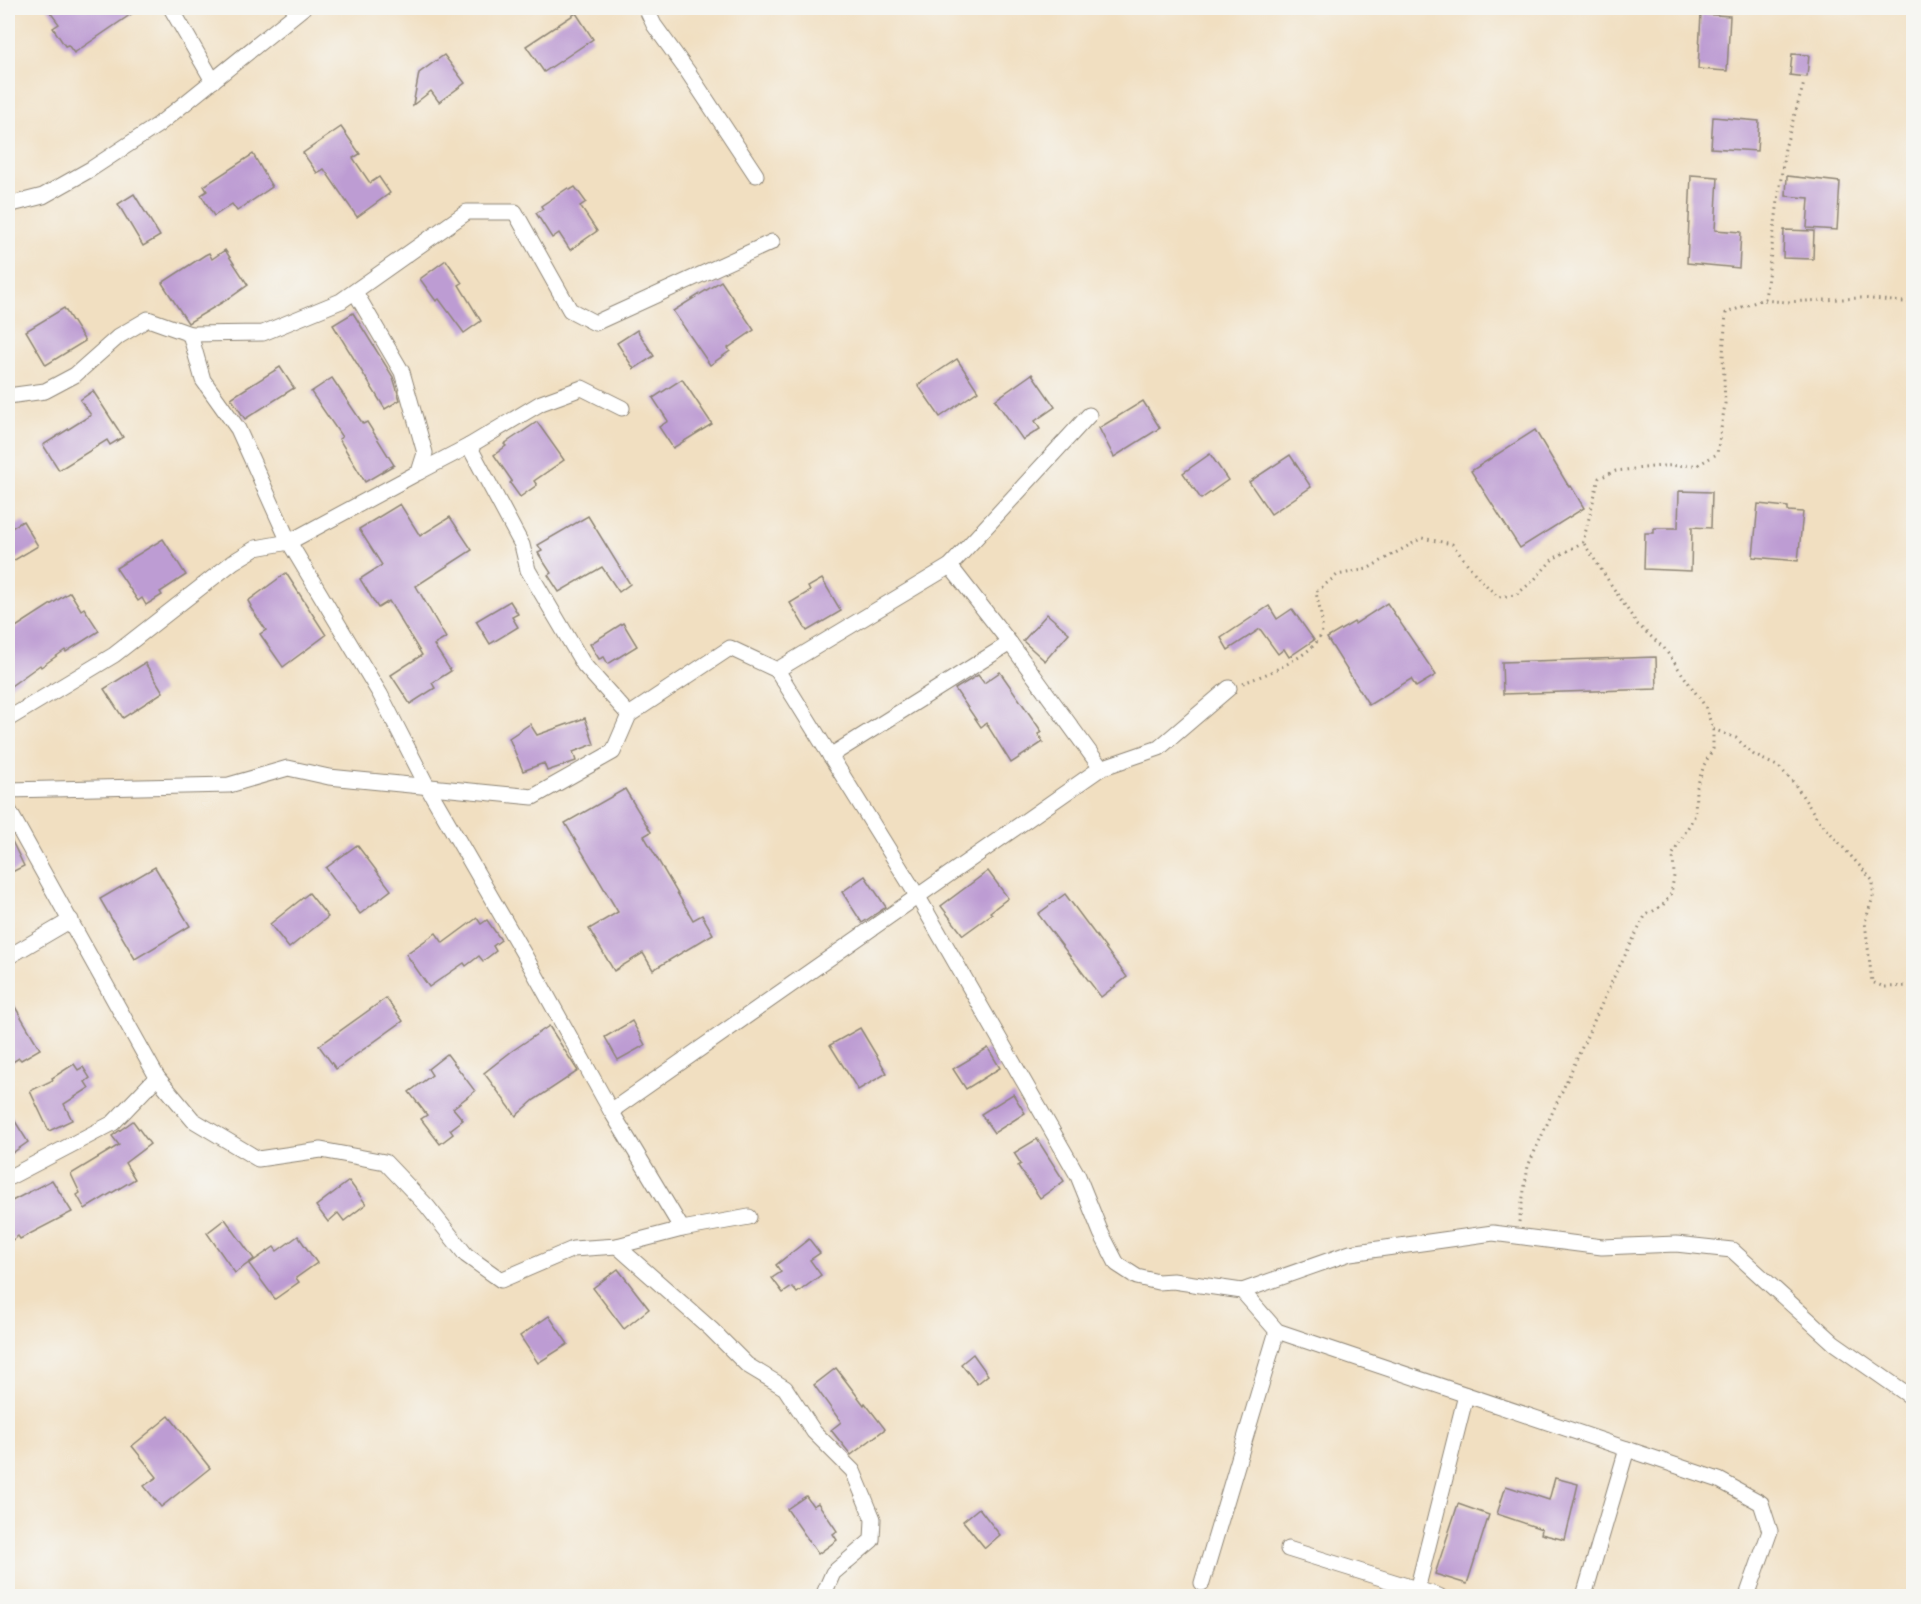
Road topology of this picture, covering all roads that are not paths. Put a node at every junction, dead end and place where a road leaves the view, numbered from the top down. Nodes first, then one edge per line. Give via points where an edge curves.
1 (171, 8) edge
2 (303, 8) edge
3 (646, 8) edge
4 (213, 81) junction
5 (756, 175) dead end
6 (8, 206) edge
7 (772, 242) dead end
8 (356, 291) junction
9 (190, 334) junction
10 (8, 396) edge
11 (622, 408) dead end
12 (1089, 415) dead end
13 (470, 446) junction
14 (418, 472) junction
15 (289, 542) junction
16 (950, 566) junction
17 (1010, 643) junction
18 (777, 670) junction
19 (1229, 688) road end
20 (629, 715) junction
21 (8, 719) edge
22 (830, 756) junction
23 (1101, 768) junction
24 (428, 788) junction
25 (8, 790) edge
26 (8, 809) edge
27 (918, 897) junction
28 (71, 920) junction
29 (8, 957) edge
30 (157, 1077) junction
31 (611, 1111) junction
32 (8, 1178) edge
33 (750, 1217) dead end
34 (682, 1229) junction
35 (617, 1246) junction
36 (1242, 1291) junction
37 (1277, 1331) junction
38 (1466, 1395) junction
39 (1914, 1399) edge
40 (1627, 1449) junction
41 (1288, 1549) dead end
42 (1202, 1583) dead end
43 (1417, 1590) junction
44 (823, 1596) edge
45 (1439, 1596) edge
46 (1584, 1596) edge
47 (1747, 1596) edge

1 - 4 street
2 - 4 street
3 - 5 street
4 - 6 street via 158,125 91,169 43,196
7 - 8 street via 596,323 570,310 515,213 467,212
8 - 9 street via 263,333
8 - 14 street via 402,372 425,453
9 - 10 street via 148,320 119,336 75,375 45,391
9 - 15 street via 203,380 238,429
11 - 13 street via 582,388 541,403
12 - 16 street
13 - 14 street
13 - 20 street via 522,545 528,570 584,664
14 - 15 street
15 - 21 street via 256,548 233,561 114,655
15 - 24 street via 380,694
16 - 17 street
16 - 18 street
17 - 22 street
17 - 23 street
18 - 20 street via 730,648
18 - 22 street
19 - 23 street via 1159,748
20 - 24 street via 613,752 533,797
22 - 27 street
23 - 27 street
24 - 25 street via 329,777 288,768 230,785
24 - 31 street
26 - 28 street
27 - 31 street
27 - 36 street via 1078,1176 1117,1264 1137,1277 1158,1282
28 - 29 street
28 - 30 street
30 - 32 street via 113,1123
30 - 35 street via 193,1120 258,1159 321,1150 385,1162 466,1255 501,1280 573,1249
31 - 34 street
33 - 34 street
34 - 35 street
35 - 44 street via 747,1365 785,1388 814,1432 853,1471 873,1519 872,1540 833,1573
36 - 37 street
36 - 39 street via 1350,1253 1492,1233 1602,1247 1676,1244 1732,1250 1834,1342
37 - 38 street
37 - 42 street
38 - 40 street
38 - 43 street
40 - 46 street
40 - 47 street via 1719,1480 1761,1503 1770,1531
41 - 43 street
43 - 45 street

